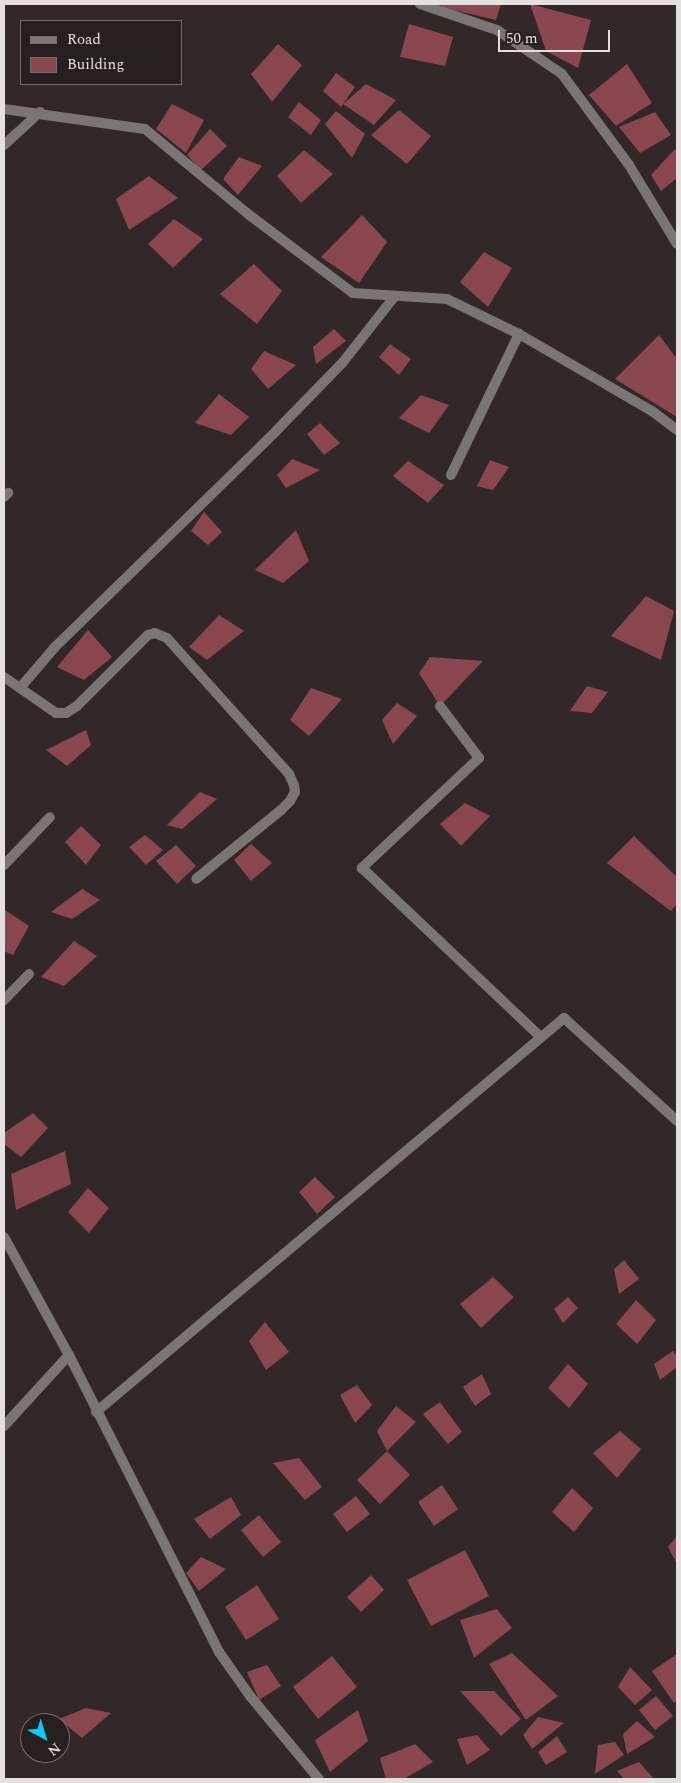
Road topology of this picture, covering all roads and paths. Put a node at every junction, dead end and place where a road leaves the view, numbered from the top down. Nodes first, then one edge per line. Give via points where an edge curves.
1 (420, 4) edge
2 (4, 109) edge
3 (40, 112) junction
4 (4, 145) edge
5 (677, 244) edge
6 (395, 296) junction
7 (519, 334) junction
8 (677, 430) edge
9 (451, 475) dead end
10 (4, 677) edge
11 (20, 688) junction
12 (440, 706) dead end
13 (50, 817) dead end
14 (4, 866) edge
15 (196, 879) dead end
16 (29, 974) dead end
17 (4, 1000) edge
18 (541, 1037) junction
19 (677, 1122) edge
20 (4, 1237) edge
21 (69, 1355) junction
22 (96, 1412) junction
23 (4, 1426) edge
24 (319, 1779) edge

1 - 5 street via 497,30 562,74 629,165
2 - 3 street
3 - 4 street
3 - 6 street via 145,129 248,214 353,293
6 - 7 street via 447,299
6 - 11 street via 343,362 54,648
7 - 8 street via 652,410
7 - 9 street
10 - 11 street
11 - 15 street via 56,713 66,713 77,706 148,635 155,632 167,638 289,774 295,792 281,810
12 - 18 street via 479,758 362,868
13 - 14 street
16 - 17 street
18 - 19 street via 564,1018
18 - 22 street
20 - 21 street
21 - 22 street
21 - 23 street
22 - 24 street via 219,1652 250,1696

